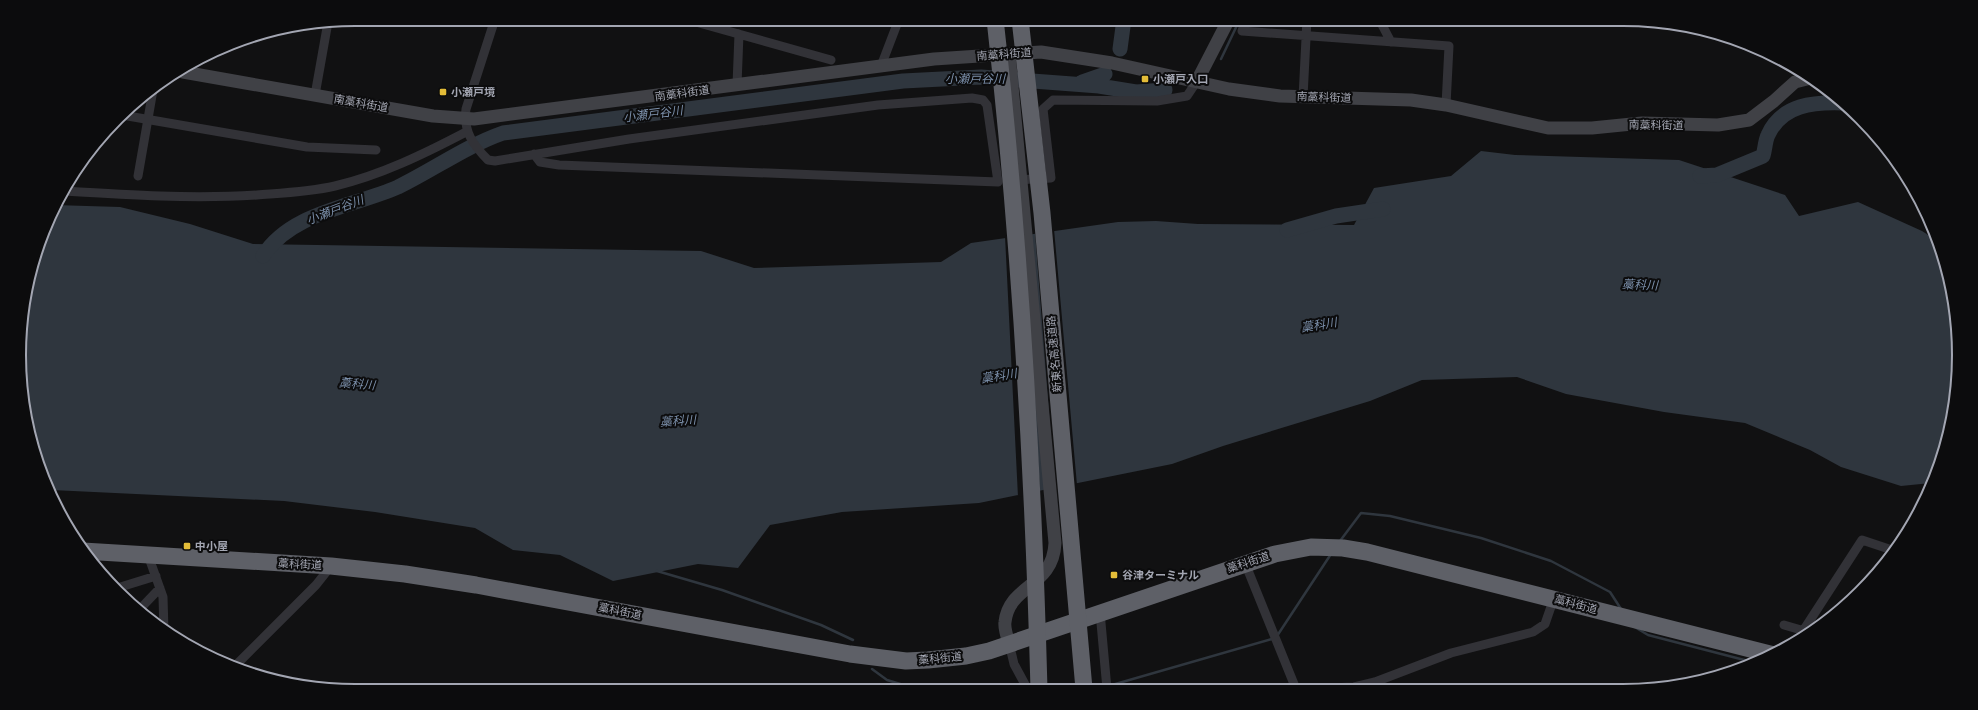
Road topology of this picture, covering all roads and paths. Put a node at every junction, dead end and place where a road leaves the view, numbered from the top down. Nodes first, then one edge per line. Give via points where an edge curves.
1 (493, 26) edge
2 (710, 26) edge
3 (896, 26) edge
4 (996, 26) edge
5 (1021, 26) edge
6 (1225, 26) edge
7 (1244, 26) edge
8 (1307, 26) edge
9 (1383, 26) edge
10 (327, 28) edge
11 (739, 34) junction
12 (1306, 36) junction
13 (1391, 42) junction
14 (1009, 54) junction
15 (831, 60) dead end
16 (881, 66) junction
17 (186, 73) edge
18 (1804, 80) edge
19 (1197, 81) junction
20 (737, 85) junction
21 (315, 95) junction
22 (152, 97) edge
23 (1302, 97) junction
24 (1446, 105) junction
25 (129, 115) edge
26 (148, 119) junction
27 (464, 119) junction
28 (466, 132) junction
29 (376, 150) dead end
30 (534, 154) junction
31 (138, 176) dead end
32 (1021, 180) junction
33 (998, 182) junction
34 (69, 191) edge
35 (1889, 549) edge
36 (91, 552) edge
37 (148, 555) junction
38 (1245, 563) junction
39 (331, 566) junction
40 (156, 576) junction
41 (121, 587) edge
42 (160, 588) junction
43 (1554, 598) junction
44 (143, 606) edge
45 (1100, 612) junction
46 (164, 623) edge
47 (1784, 626) dead end
48 (1807, 628) edge
49 (1801, 632) edge
50 (1009, 643) junction
51 (1764, 652) edge
52 (238, 663) edge
53 (1025, 684) edge
54 (1039, 684) edge
55 (1084, 684) edge
56 (1107, 684) edge
57 (1294, 684) edge
58 (1367, 684) edge

1 - 27 street
2 - 11 street
3 - 16 street
4 - 54 highway, bridge via 1019,269 1033,515
5 - 55 highway, 新東名高速道路, bridge via 1042,213
6 - 19 main road
7 - 12 street via 1242,31
8 - 12 street
9 - 13 street
10 - 21 street
11 - 15 street
11 - 20 street
12 - 13 street
12 - 23 street
13 - 24 street via 1449,46
14 - 16 main road, 南藁科街道 via 934,59
14 - 19 main road, 南藁科街道 via 1049,53
14 - 32 main road
16 - 20 main road, 南藁科街道
17 - 21 main road, 南藁科街道
18 - 24 main road, 南藁科街道 via 1796,82 1749,120 1718,125 1642,123 1592,128 1548,128
19 - 23 main road, 南藁科街道 via 1229,89
19 - 32 street via 1187,96 1157,101 1053,100 1043,109 1050,178
20 - 27 main road, 南藁科街道 via 507,116
21 - 27 main road, 南藁科街道
22 - 26 street
23 - 24 main road, 南藁科街道 via 1411,100
25 - 26 street
26 - 29 street via 307,147
26 - 31 street
27 - 28 street
28 - 30 street via 488,160
28 - 34 street via 388,169 335,186 313,190 208,198
30 - 33 street via 540,162 559,165
30 - 33 street via 878,105 972,98 982,100 987,105
32 - 33 street
32 - 50 main road via 1055,556 1047,571 1010,605 1004,623
35 - 48 street via 1862,540
36 - 37 highway, 藁科街道
37 - 39 highway, 藁科街道
37 - 40 street
38 - 43 highway, 藁科街道 via 1311,547 1343,548
38 - 45 highway, 藁科街道
38 - 57 street
39 - 50 highway, 藁科街道 via 476,585 850,654 906,660 966,656
39 - 52 street via 316,585
40 - 41 street
40 - 42 street
42 - 44 street
42 - 46 street via 163,596
43 - 51 highway, 藁科街道
43 - 58 street via 1545,624 1533,632 1451,653
45 - 50 highway, 藁科街道
45 - 56 street
47 - 49 street
50 - 53 street via 1014,664

